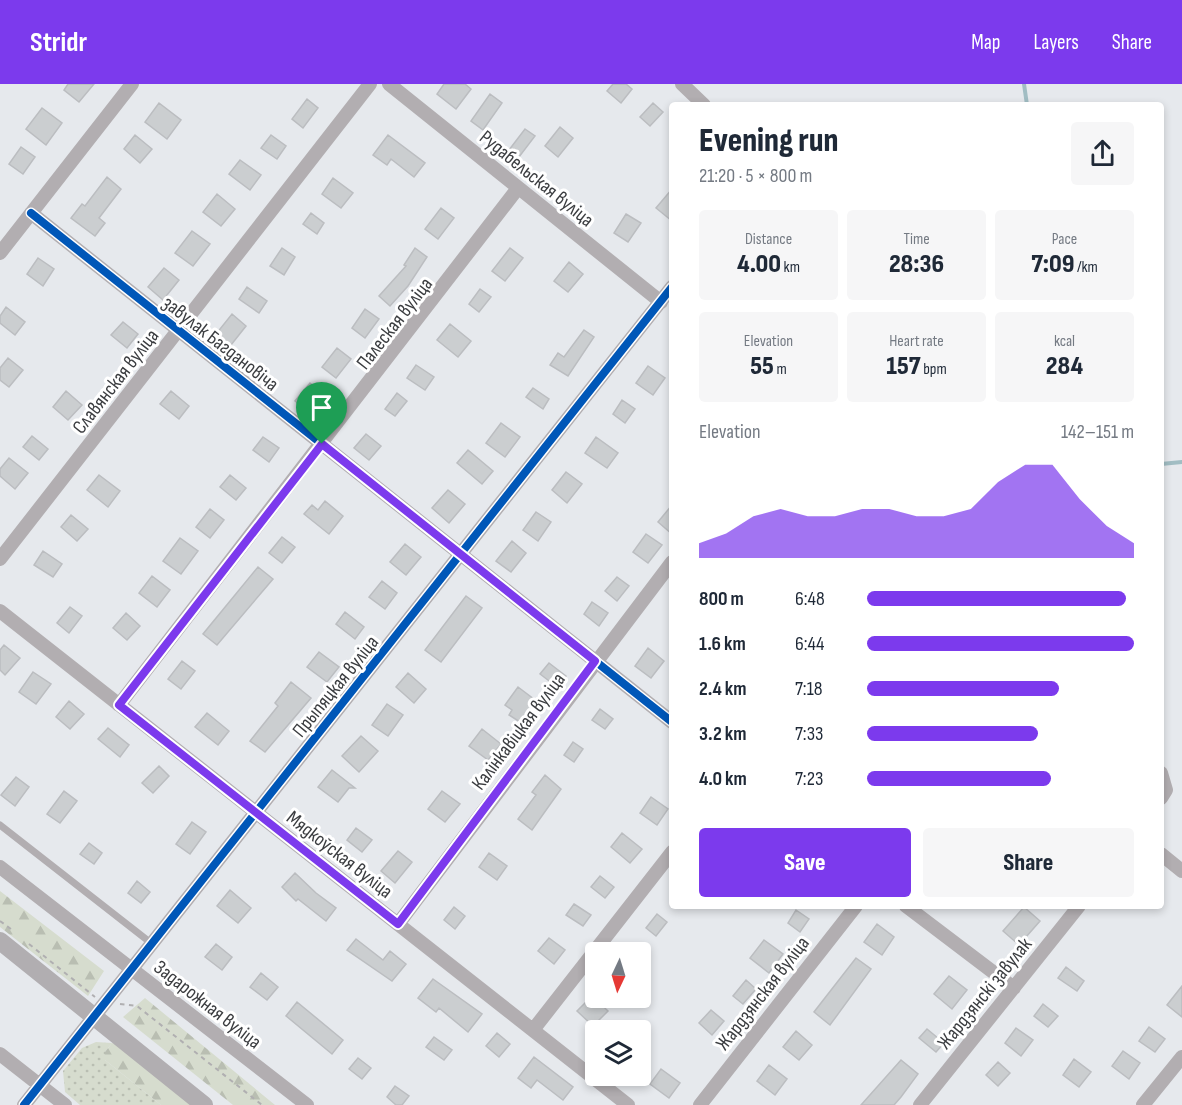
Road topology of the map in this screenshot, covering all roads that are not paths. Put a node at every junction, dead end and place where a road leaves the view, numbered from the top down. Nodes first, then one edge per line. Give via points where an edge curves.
1 (132, 84) edge
2 (370, 84) edge
3 (389, 84) edge
4 (682, 84) edge
5 (701, 102) edge
6 (518, 188) junction
7 (31, 213) junction
8 (0, 253) edge
9 (669, 291) edge
10 (661, 302) junction
11 (179, 331) junction
12 (322, 444) junction
13 (460, 554) junction
14 (0, 559) edge
15 (669, 566) edge
16 (0, 611) edge
17 (595, 661) junction
18 (119, 705) junction
19 (669, 720) edge
20 (255, 812) junction
21 (0, 825) edge
22 (669, 856) edge
23 (1164, 856) edge
24 (0, 867) edge
25 (1182, 871) edge
26 (854, 909) edge
27 (910, 909) edge
28 (1077, 909) edge
29 (398, 924) junction
30 (0, 941) edge
31 (151, 943) junction
32 (131, 968) junction
33 (1014, 988) junction
34 (98, 1009) junction
35 (533, 1030) junction
36 (0, 1054) edge
37 (1182, 1057) edge
38 (40, 1085) junction
39 (24, 1105) edge
40 (65, 1105) edge
41 (204, 1105) edge
42 (307, 1105) edge
43 (628, 1105) edge
44 (700, 1105) edge
45 (920, 1105) edge
46 (1143, 1105) edge

1 - 7 street
2 - 11 street, Славянская вуліца
3 - 6 street, Рудабельская вуліца
4 - 5 street
6 - 10 street, Рудабельская вуліца
6 - 12 street, Палеская вуліца
7 - 8 street
7 - 11 street, завулак Багдановіча
9 - 10 street, Прыпяцкая вуліца
10 - 13 street, Прыпяцкая вуліца
11 - 12 street, завулак Багдановіча
11 - 14 street, Славянская вуліца
12 - 13 street, завулак Багдановіча
12 - 18 street, Палеская вуліца
13 - 17 street, завулак Багдановіча
13 - 20 street, Прыпяцкая вуліца
15 - 17 street, Калінкавіцкая вуліца
16 - 18 street, Мядкоўская вуліца
17 - 19 street, завулак Багдановіча
17 - 29 street, Калінкавіцкая вуліца
18 - 20 street, Мядкоўская вуліца
20 - 29 street, Мядкоўская вуліца
20 - 31 street, Прыпяцкая вуліца
21 - 31 lane
22 - 35 street
23 - 25 street
24 - 32 street, Задарожная вуліца
26 - 44 street, Жардзянская вуліца
27 - 33 street
28 - 33 street, Жардзянскі завулак
29 - 35 street, Мядкоўская вуліца
30 - 34 main road
31 - 32 street, Прыпяцкая вуліца
32 - 34 street, Прыпяцкая вуліца
32 - 42 street, Задарожная вуліца
33 - 45 street, Жардзянскі завулак
34 - 38 street, Прыпяцкая вуліца
34 - 41 main road
35 - 43 street, Мядкоўская вуліца
36 - 38 street
37 - 46 street
38 - 39 street, Прыпяцкая вуліца
38 - 40 street

